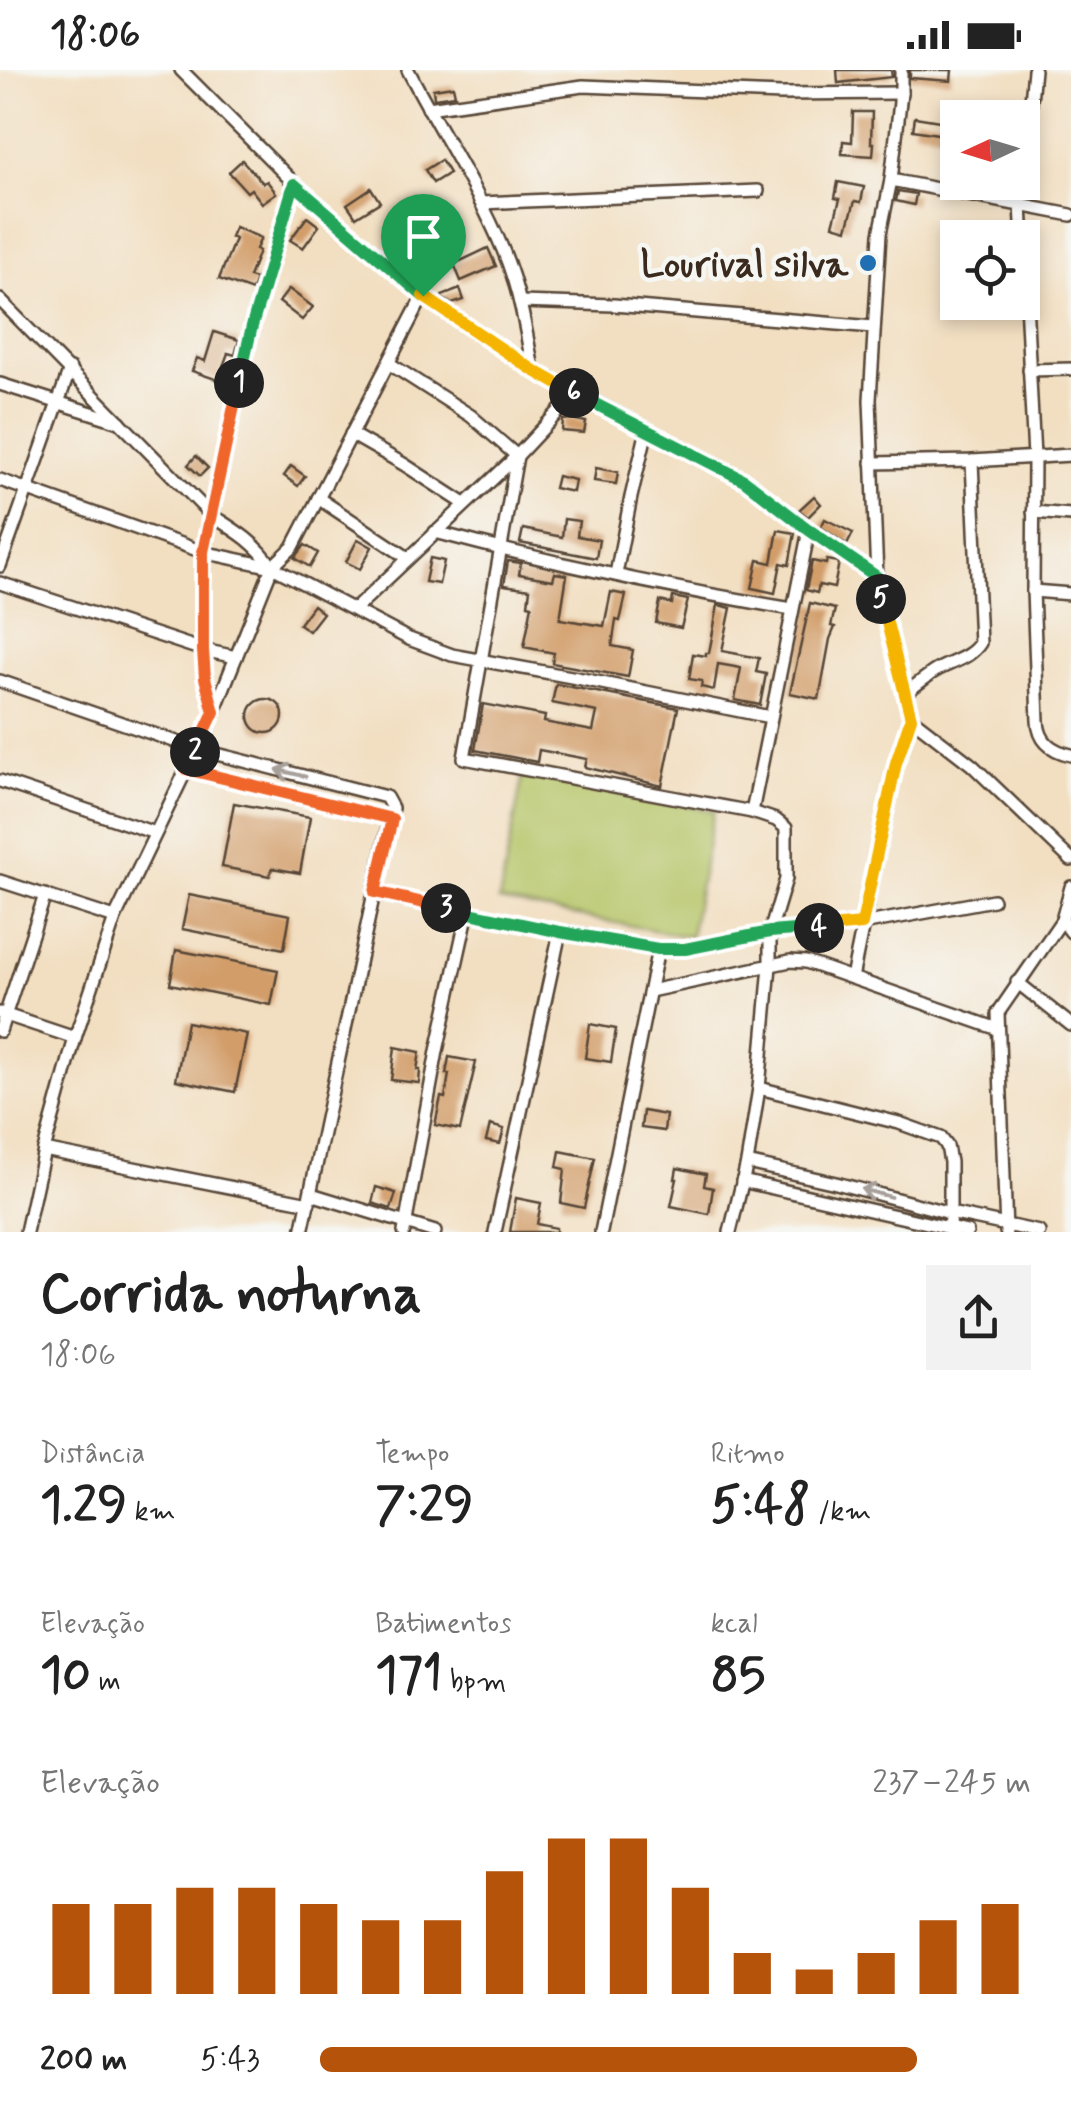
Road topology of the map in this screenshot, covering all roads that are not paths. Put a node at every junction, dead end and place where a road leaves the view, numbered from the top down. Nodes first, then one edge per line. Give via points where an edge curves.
1 (181, 70) edge
2 (408, 70) edge
3 (900, 70) edge
4 (1034, 70) edge
5 (901, 93) junction
6 (428, 108) junction
7 (890, 180) junction
8 (294, 184) junction
9 (758, 191) dead end
10 (480, 203) junction
11 (1021, 204) junction
12 (1071, 216) edge
13 (423, 296) junction
14 (0, 300) edge
15 (520, 302) junction
16 (873, 327) junction
17 (390, 364) junction
18 (70, 369) junction
19 (1071, 369) edge
20 (533, 370) junction
21 (1029, 370) junction
22 (0, 384) edge
23 (575, 394) junction
24 (58, 402) junction
25 (124, 424) junction
26 (647, 430) junction
27 (352, 434) junction
28 (1071, 455) edge
29 (516, 456) junction
30 (1034, 457) junction
31 (972, 461) junction
32 (872, 463) junction
33 (0, 480) edge
34 (28, 489) junction
35 (318, 498) junction
36 (465, 504) junction
37 (1033, 512) junction
38 (212, 515) junction
39 (1071, 515) edge
40 (809, 530) junction
41 (435, 532) junction
42 (502, 550) junction
43 (203, 552) junction
44 (408, 558) junction
45 (0, 566) edge
46 (272, 568) junction
47 (616, 574) junction
48 (877, 577) junction
49 (0, 583) edge
50 (1033, 592) junction
51 (1071, 594) edge
52 (792, 608) junction
53 (354, 610) junction
54 (203, 650) junction
55 (236, 657) junction
56 (481, 660) junction
57 (0, 681) edge
58 (904, 692) junction
59 (214, 712) junction
60 (770, 717) junction
61 (911, 718) junction
62 (196, 750) junction
63 (1071, 755) edge
64 (186, 769) junction
65 (0, 782) edge
66 (752, 812) junction
67 (392, 819) junction
68 (155, 833) junction
69 (1071, 860) edge
70 (0, 881) edge
71 (1071, 886) edge
72 (375, 892) junction
73 (45, 895) junction
74 (993, 900) dead end
75 (468, 911) junction
76 (116, 918) junction
77 (1062, 920) junction
78 (862, 924) junction
79 (560, 932) junction
80 (770, 932) junction
81 (1071, 932) edge
82 (658, 949) junction
83 (770, 966) junction
84 (852, 978) junction
85 (1018, 982) junction
86 (650, 991) junction
87 (3, 1014) edge
88 (1071, 1025) edge
89 (998, 1029) junction
90 (0, 1032) edge
91 (75, 1038) junction
92 (760, 1088) junction
93 (44, 1150) junction
94 (747, 1162) junction
95 (742, 1181) junction
96 (310, 1198) junction
97 (950, 1213) junction
98 (406, 1228) edge
99 (1006, 1228) edge
100 (950, 1230) edge
101 (26, 1232) edge
102 (302, 1232) edge
103 (435, 1232) edge
104 (495, 1232) edge
105 (601, 1232) edge
106 (730, 1232) edge
107 (967, 1232) edge
108 (1039, 1232) edge

1 - 8 street
2 - 6 street
3 - 5 street
4 - 11 street
5 - 6 street via 584,86
5 - 7 street
6 - 10 street
7 - 11 street
7 - 16 street
8 - 13 street
8 - 38 street via 252,326
9 - 10 street
10 - 15 street
11 - 12 street
11 - 21 street
13 - 17 street
13 - 20 street
14 - 18 street
15 - 16 street
15 - 20 street
16 - 32 street
17 - 27 street
17 - 29 street via 471,416
18 - 24 street
18 - 25 street
19 - 21 street
20 - 23 street
21 - 30 street
22 - 24 street
23 - 26 street
23 - 29 street
24 - 25 street
24 - 34 street
25 - 38 street
26 - 40 street via 744,480
26 - 47 street
27 - 35 street
27 - 36 street
28 - 30 street
29 - 36 street
29 - 42 street
30 - 31 street
30 - 37 street
31 - 32 street
31 - 58 street via 980,643
32 - 48 street
33 - 34 street
34 - 43 street
34 - 45 street
35 - 44 street
35 - 46 street via 293,547
36 - 41 street
37 - 39 street
37 - 50 street
38 - 43 street
38 - 46 street via 252,542
40 - 48 street
40 - 52 street
41 - 42 street
41 - 44 street
42 - 47 street
42 - 56 street
43 - 46 street
43 - 54 street
44 - 53 street
46 - 53 street
46 - 55 street
47 - 52 street
48 - 58 street
49 - 54 street
50 - 51 street
50 - 63 street via 1038,729 1056,752
52 - 60 street
53 - 56 street via 409,639
54 - 55 street
54 - 59 street
55 - 59 street
56 - 60 street
56 - 66 street via 464,758
57 - 62 street
58 - 61 street
59 - 62 street
60 - 66 street
61 - 69 street via 972,765
61 - 78 street
62 - 64 street
67 -> 62 street via 386,797
64 - 67 street
64 - 68 street
65 - 68 street
66 - 80 street via 786,828 786,879
67 - 72 street
68 - 76 street
70 - 73 street
71 - 77 street
72 - 75 street
72 - 96 street
73 - 76 street
73 - 87 street
74 - 78 street
75 - 79 street
75 - 98 street
76 - 91 street
77 - 81 street
77 - 85 street
78 - 80 street
78 - 84 street
79 - 82 street
79 - 104 street
80 - 82 street
80 - 83 street
82 - 86 street
83 - 84 street via 806,962
83 - 86 street
83 - 92 street
84 - 89 street
85 - 88 street
85 - 89 street via 998,1013
86 - 105 street
87 - 90 street
87 - 91 street
89 - 99 street
91 - 93 street
92 - 94 street
92 - 97 street via 940,1138 950,1162
93 - 96 street
93 - 101 street
94 - 95 street
97 -> 94 street
95 - 100 street
95 - 106 street
96 - 98 street
96 - 102 street
97 - 99 street
97 - 100 street
98 - 103 street
99 - 108 street
100 - 107 street

